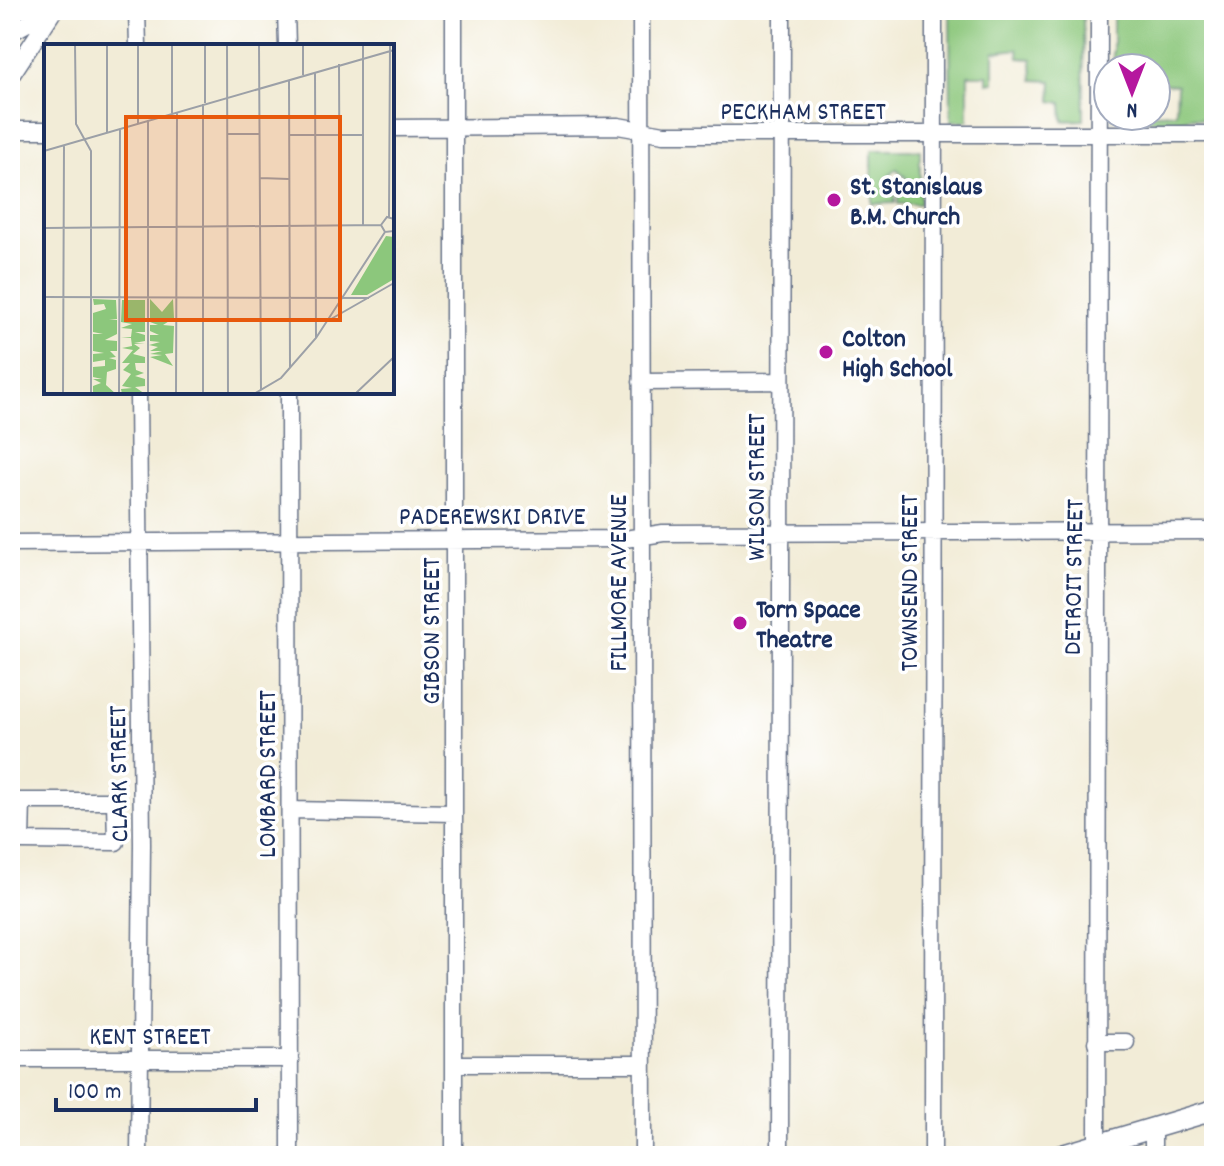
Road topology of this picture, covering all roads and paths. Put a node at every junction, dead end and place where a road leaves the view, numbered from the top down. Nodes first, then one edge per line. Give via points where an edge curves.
1 (53, 10) edge
2 (137, 10) edge
3 (286, 10) edge
4 (454, 10) edge
5 (641, 10) edge
6 (782, 10) edge
7 (934, 10) edge
8 (1099, 10) edge
9 (10, 33) edge
10 (138, 44) edge
11 (287, 44) edge
12 (10, 77) edge
13 (453, 127) junction
14 (394, 128) edge
15 (10, 130) edge
16 (44, 130) edge
17 (641, 132) junction
18 (781, 133) junction
19 (1098, 134) junction
20 (1214, 134) edge
21 (934, 135) junction
22 (779, 381) junction
23 (641, 382) junction
24 (138, 394) edge
25 (289, 394) edge
26 (1097, 531) junction
27 (1214, 531) edge
28 (779, 532) junction
29 (932, 532) junction
30 (641, 536) junction
31 (453, 539) junction
32 (289, 540) junction
33 (138, 542) junction
34 (10, 543) edge
35 (141, 794) junction
36 (16, 801) edge
37 (115, 801) junction
38 (290, 810) junction
39 (454, 813) junction
40 (1096, 1042) junction
41 (1126, 1042) dead end
42 (10, 1059) edge
43 (139, 1059) junction
44 (290, 1059) junction
45 (454, 1064) junction
46 (642, 1064) junction
47 (1214, 1110) edge
48 (1153, 1128) junction
49 (1097, 1145) junction
50 (139, 1156) edge
51 (290, 1156) edge
52 (454, 1156) edge
53 (643, 1156) edge
54 (780, 1156) edge
55 (933, 1156) edge
56 (1059, 1156) edge
57 (1153, 1156) edge

1 - 9 street
1 - 12 street
2 - 10 street
3 - 11 street
4 - 13 street, GIBSON STREET
5 - 17 street, FILLMORE AVENUE
6 - 18 street, WILSON STREET
7 - 21 street, TOWNSEND STREET
8 - 19 street, DETROIT STREET
13 - 14 street, PECKHAM STREET
13 - 17 street, PECKHAM STREET via 618,126
13 - 31 street, GIBSON STREET
15 - 16 street
17 - 18 street, PECKHAM STREET
17 - 23 street, FILLMORE AVENUE
18 - 21 street, PECKHAM STREET
18 - 22 street, WILSON STREET
19 - 20 street, PECKHAM STREET
19 - 21 street, PECKHAM STREET
19 - 26 street, DETROIT STREET
21 - 29 street, TOWNSEND STREET
22 - 23 street
22 - 28 street, WILSON STREET
23 - 30 street, FILLMORE AVENUE
24 - 33 street, CLARK STREET
25 - 32 street, LOMBARD STREET
26 - 27 street, PADEREWSKI DRIVE
26 - 29 street, PADEREWSKI DRIVE
26 - 40 street, DETROIT STREET
28 - 29 street, PADEREWSKI DRIVE
28 - 30 street, PADEREWSKI DRIVE
28 - 54 street, WILSON STREET
29 - 55 street, TOWNSEND STREET
30 - 31 street, PADEREWSKI DRIVE
30 - 46 street, FILLMORE AVENUE
31 - 32 street, PADEREWSKI DRIVE
31 - 39 street, GIBSON STREET
32 - 33 street, PADEREWSKI DRIVE
32 - 38 street, LOMBARD STREET
33 - 34 street, PADEREWSKI DRIVE
33 - 35 street, CLARK STREET
35 - 37 street via 122,794
35 - 43 street, CLARK STREET
36 - 37 street
36 - 37 street via 21,841 116,842
38 - 39 street
38 - 44 street, LOMBARD STREET
39 - 45 street, GIBSON STREET
40 - 41 street
40 - 49 street, DETROIT STREET
42 - 43 street, KENT STREET
43 - 44 street, KENT STREET
43 - 50 street, CLARK STREET
44 - 51 street, LOMBARD STREET
45 - 46 street
45 - 52 street, GIBSON STREET
46 - 53 street, FILLMORE AVENUE
47 - 48 main road
48 - 49 main road
48 - 57 street
49 - 56 main road

